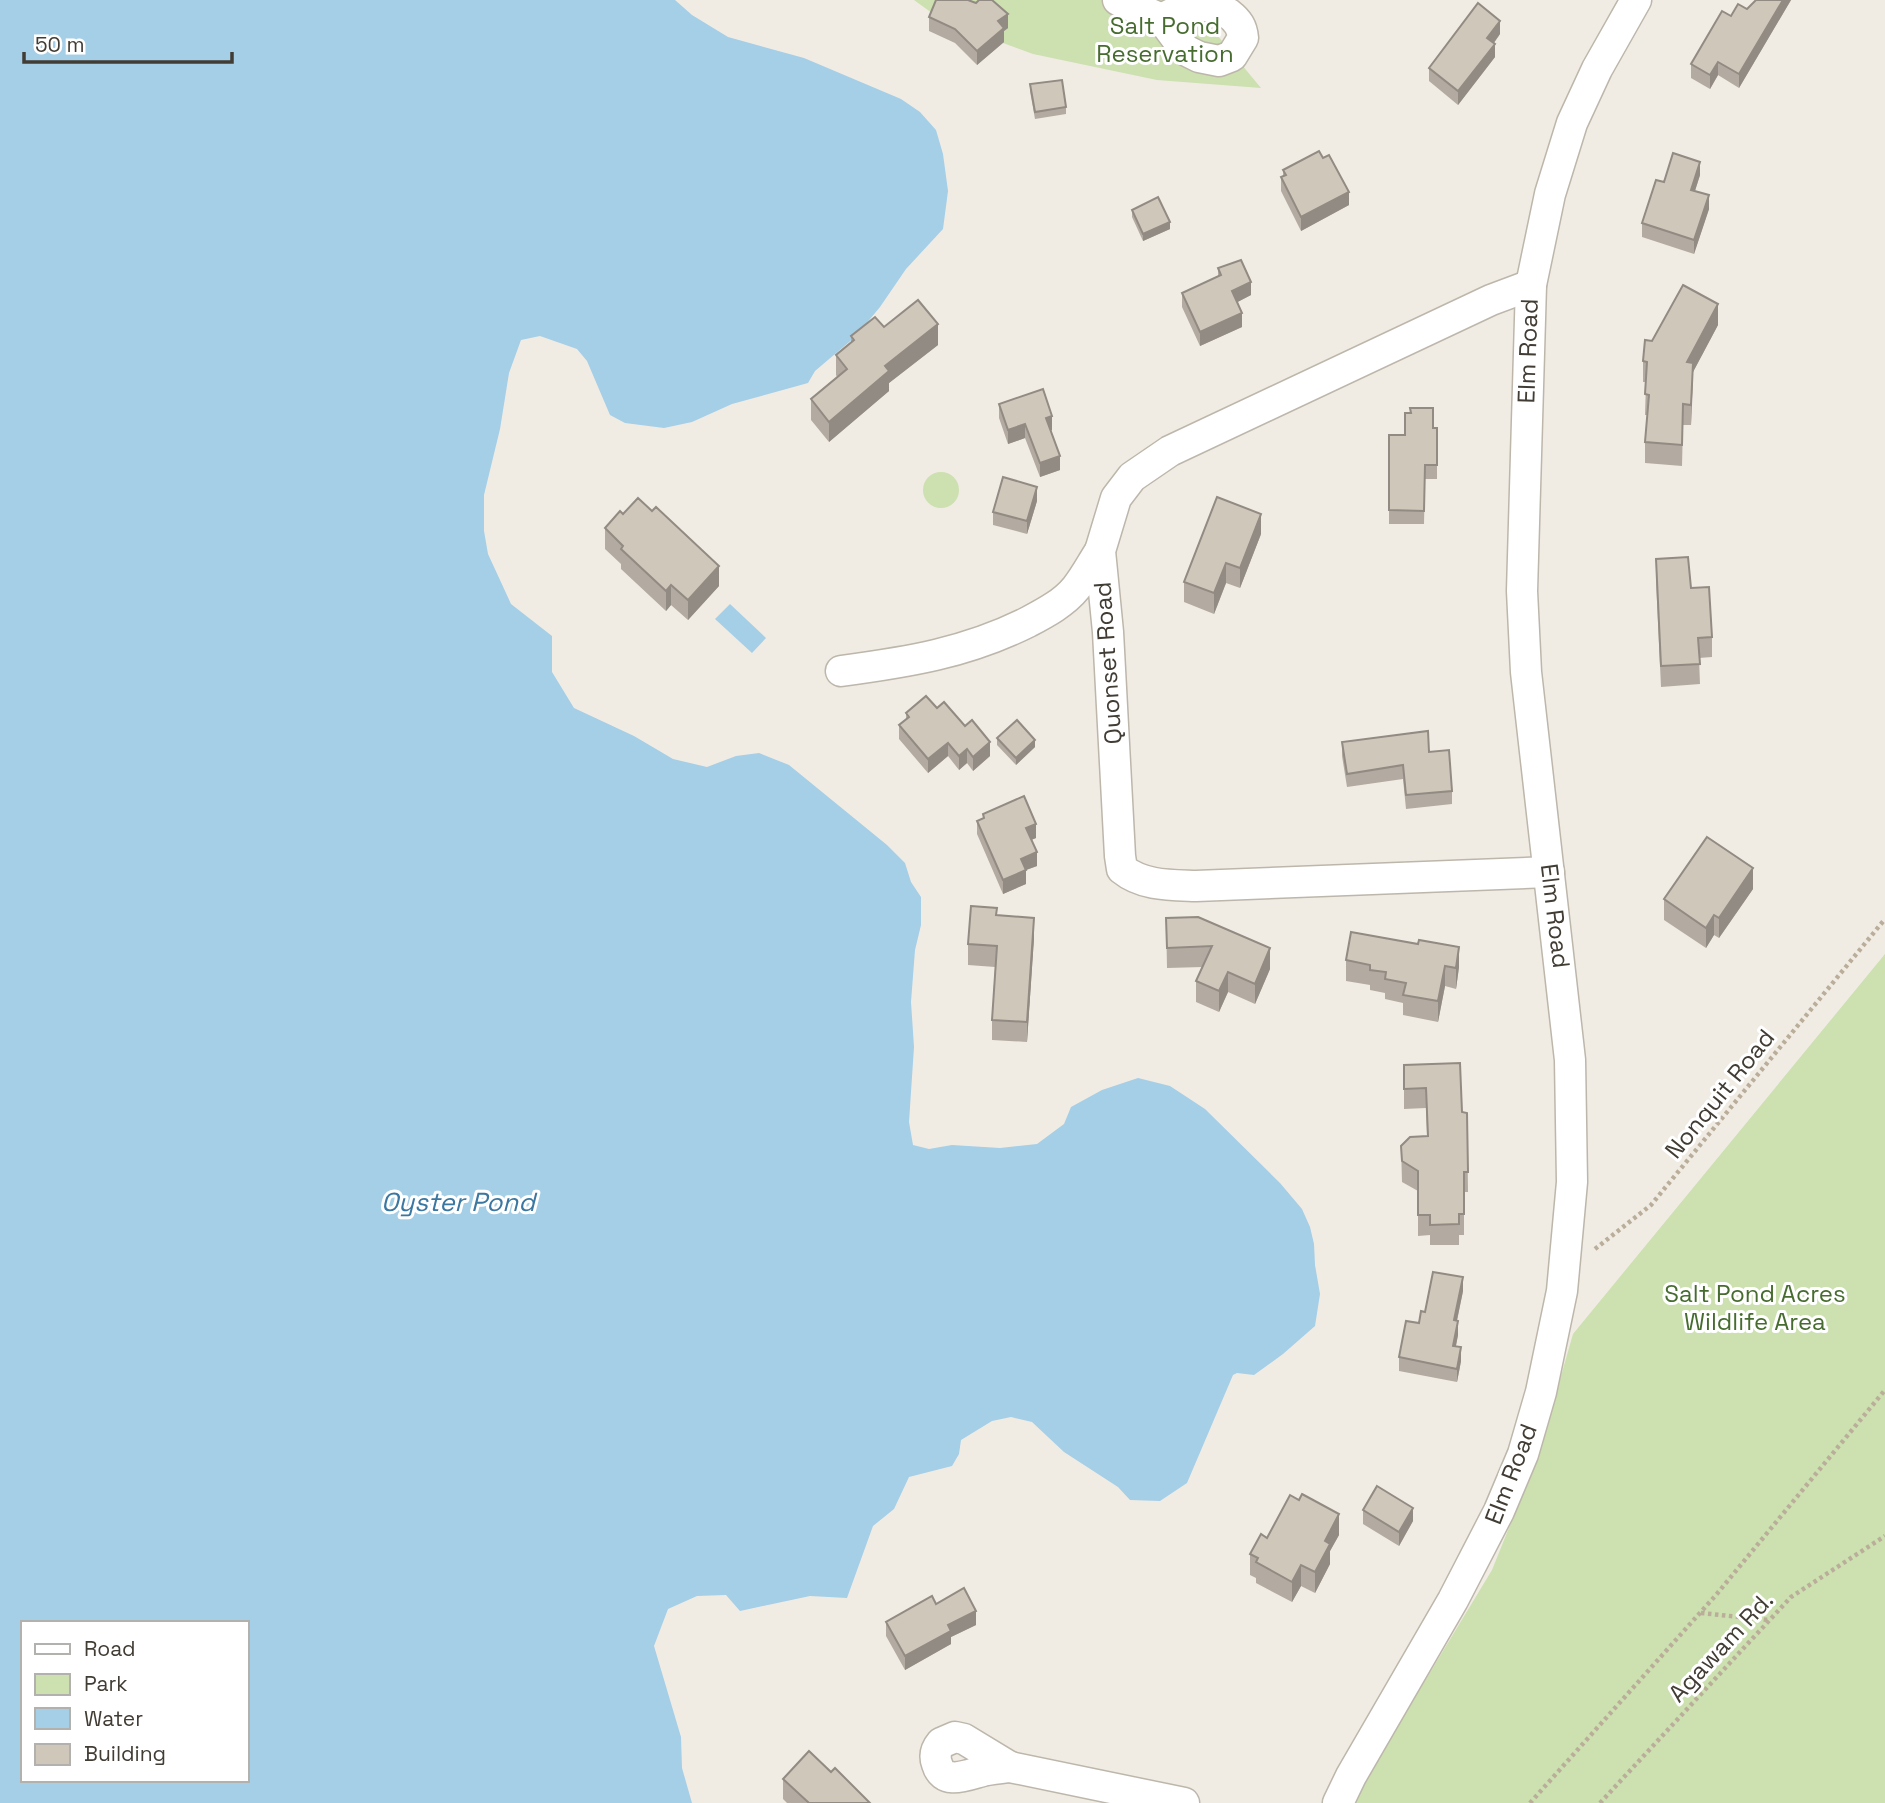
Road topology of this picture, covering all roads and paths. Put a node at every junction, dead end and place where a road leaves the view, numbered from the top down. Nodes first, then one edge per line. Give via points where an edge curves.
1 (1118, 0) edge
2 (1636, 0) edge
3 (1162, 19) dead end
4 (1531, 285) junction
5 (1100, 551) junction
6 (841, 671) dead end
7 (1549, 872) junction
8 (1885, 919) edge
9 (1564, 1273) junction
10 (1885, 1390) edge
11 (1885, 1536) edge
12 (1700, 1613) junction
13 (1770, 1620) junction
14 (1010, 1767) dead end
15 (1184, 1803) edge
16 (1338, 1803) edge
17 (1530, 1803) edge
18 (1601, 1803) edge

1 - 3 street
2 - 4 street, Elm Road via 1572,123 1550,194
4 - 5 street, Quonset Road via 1170,451 1132,477 1116,498
4 - 7 street, Elm Road via 1522,590 1526,672
5 - 6 street via 1075,589 1047,612 1013,629 956,652
5 - 7 street, Quonset Road via 1120,856 1122,869 1130,876 1196,886
7 - 9 street, Elm Road via 1571,1072 1572,1182
8 - 9 path, Nonquit Road via 1651,1205
9 - 16 street, Elm Road via 1541,1392 1523,1454 1499,1511
10 - 12 path
11 - 13 path, Agawam Rd. via 1791,1597
12 - 13 path
12 - 17 path
13 - 18 path, Agawam Rd.
14 - 15 street

